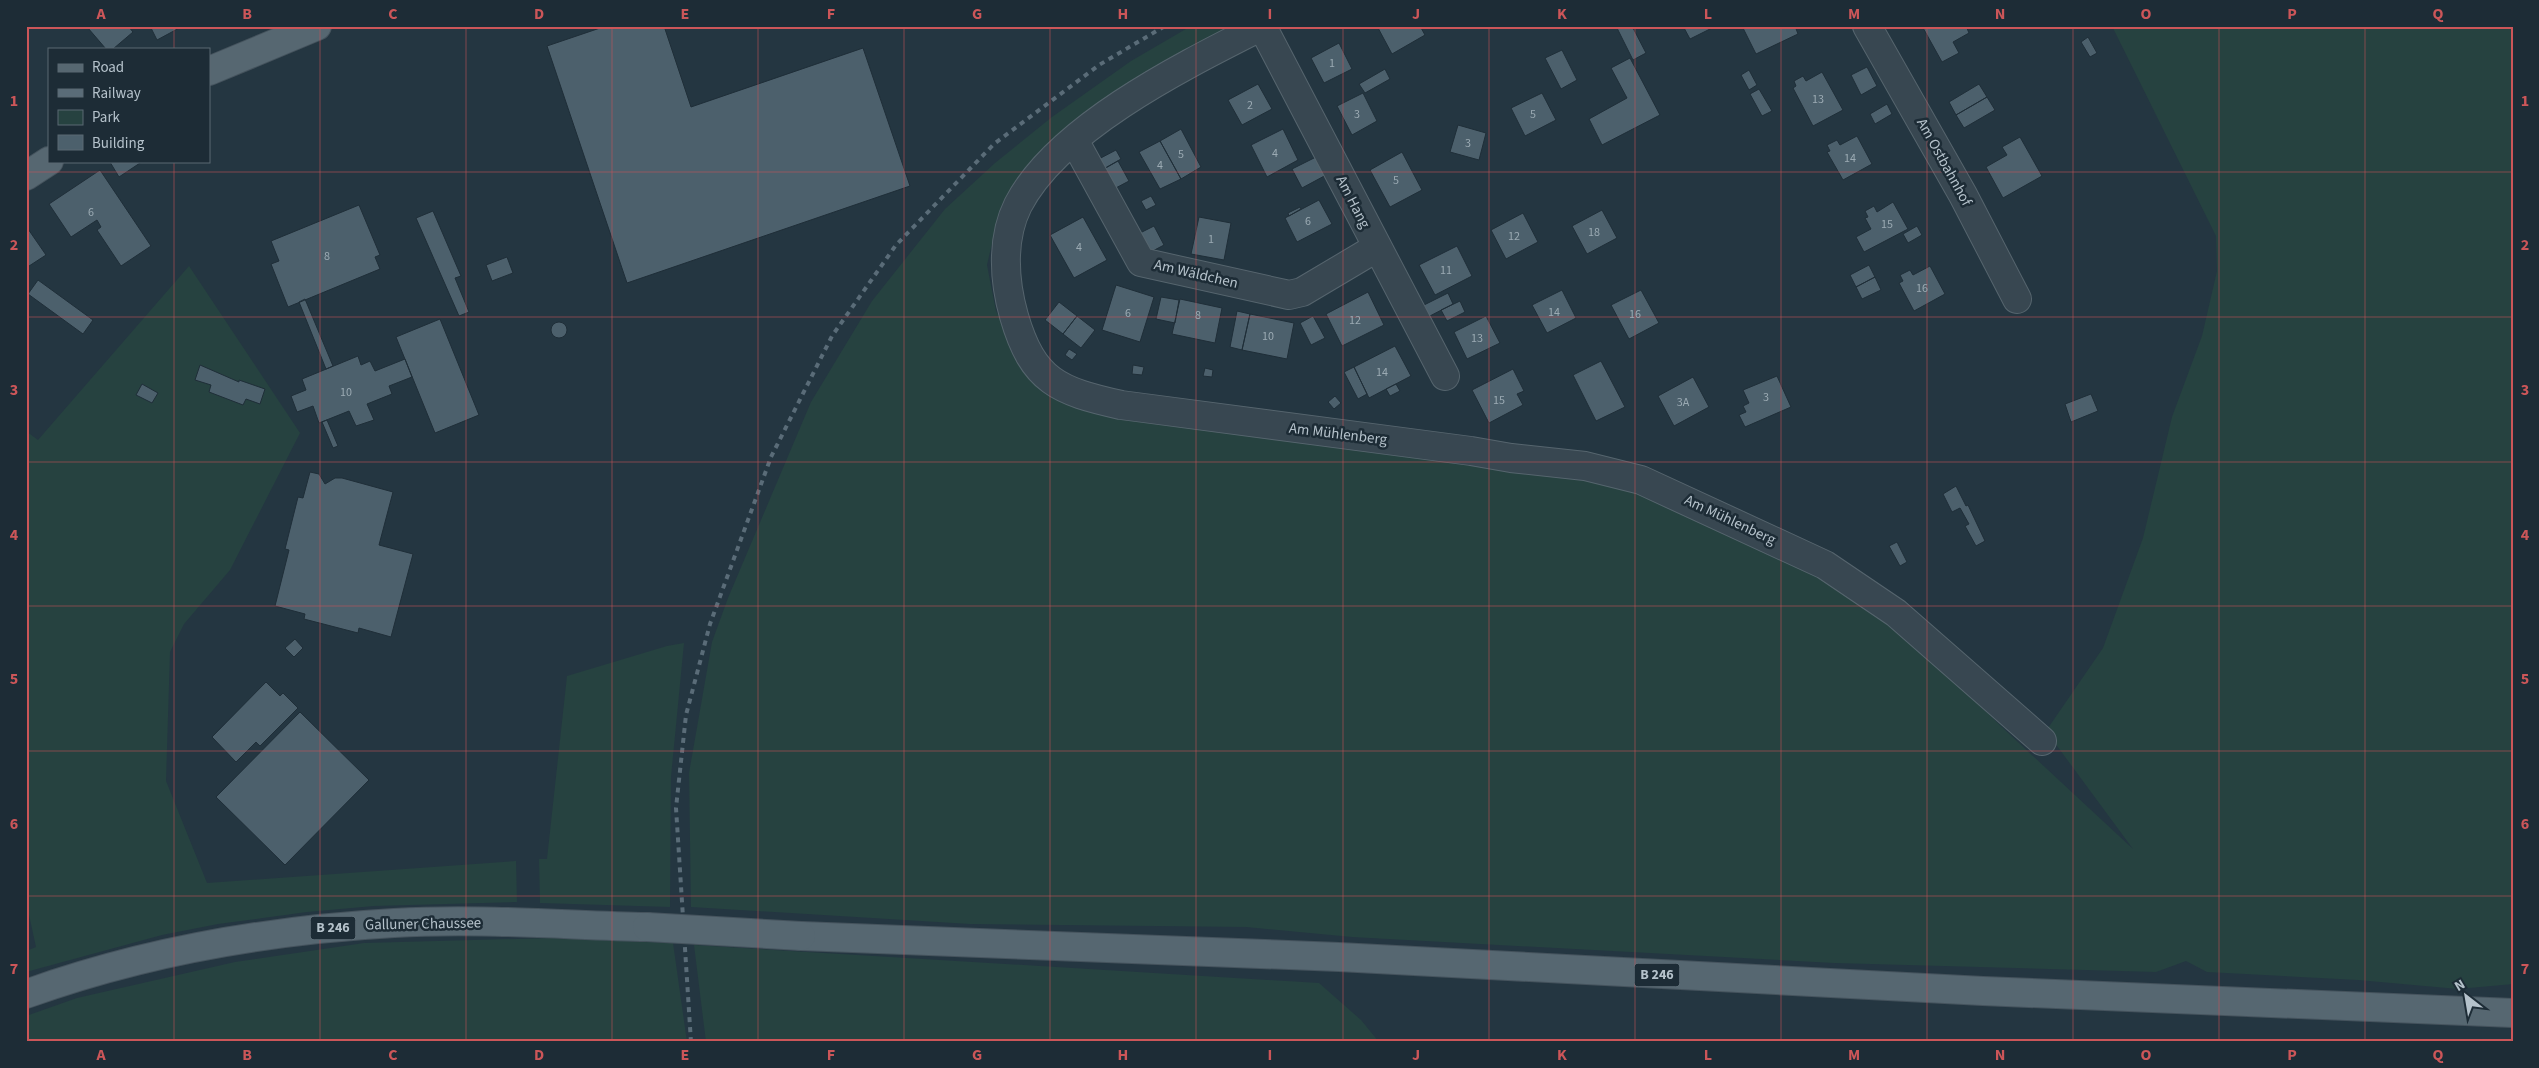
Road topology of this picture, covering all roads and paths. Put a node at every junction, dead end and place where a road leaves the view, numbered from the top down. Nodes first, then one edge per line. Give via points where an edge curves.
1 (317, 26) edge
2 (1262, 26) edge
3 (1867, 26) edge
4 (210, 70) edge
5 (1074, 140) junction
6 (48, 162) edge
7 (26, 176) edge
8 (1376, 248) junction
9 (2018, 299) dead end
10 (1444, 376) dead end
11 (2042, 741) dead end
12 (26, 994) edge
13 (2513, 1013) edge

1 - 4 main road
2 - 5 street, Am Mühlenberg via 1136,95
2 - 8 street, Am Hang
3 - 9 street, Am Ostbahnhof
5 - 8 street, Am Wäldchen via 1141,262 1289,296 1302,292
5 - 11 street, Am Mühlenberg via 1042,173 1018,205 1007,250 1005,273 1020,336 1034,363 1051,382 1078,395 1121,405 1585,466 1641,480 1825,565 1896,613
6 - 7 main road
8 - 10 street, Am Hang
12 - 13 main road, Galluner Chaussee / B 246, bridge via 93,972 154,957 305,930 396,923 648,927

